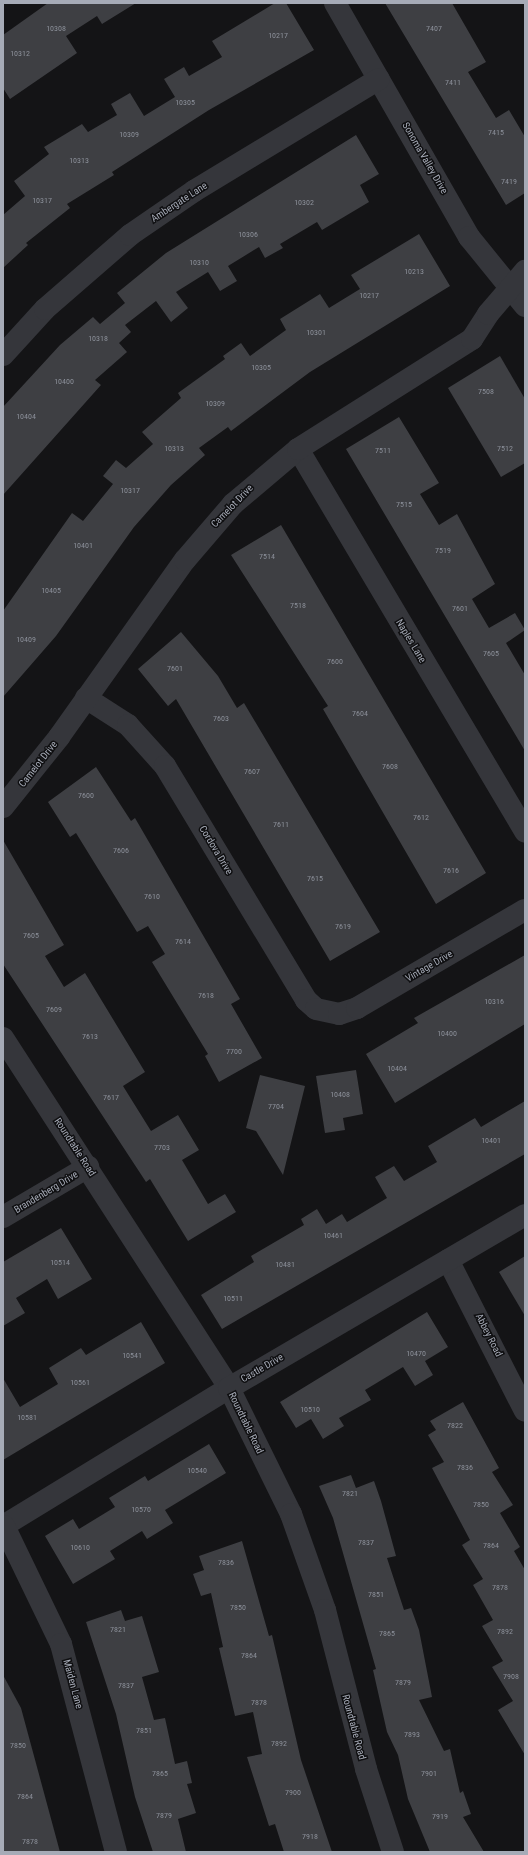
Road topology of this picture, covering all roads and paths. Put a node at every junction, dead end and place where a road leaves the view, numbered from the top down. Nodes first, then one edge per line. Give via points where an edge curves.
1 (335, 3) edge
2 (379, 79) junction
3 (525, 271) edge
4 (510, 288) junction
5 (525, 306) edge
6 (3, 355) edge
7 (298, 449) junction
8 (86, 698) junction
9 (3, 807) edge
10 (525, 832) edge
11 (525, 910) edge
12 (330, 1013) joint
13 (3, 1038) edge
14 (88, 1167) junction
15 (525, 1215) edge
16 (3, 1217) edge
17 (448, 1260) junction
18 (229, 1388) junction
19 (525, 1411) edge
20 (3, 1526) edge
21 (116, 1852) edge
22 (393, 1852) edge

1 - 2 street, Sonoma Valley Drive
2 - 4 street, Sonoma Valley Drive via 469,237
2 - 6 street, Ambergate Lane via 194,191 130,235 45,309
3 - 4 street, Camelot Drive
4 - 5 street, Sonoma Valley Drive
4 - 7 street, Camelot Drive via 472,339
7 - 8 street, Camelot Drive via 252,485 214,525
7 - 10 street, Naples Lane
8 - 9 street, Camelot Drive
8 - 12 street, Cordova Drive via 128,726 165,766 306,1000 316,1009
11 - 12 street, Vintage Drive via 357,1008
13 - 14 street, Roundtable Road
14 - 16 street, Brandenberg Drive
14 - 18 street, Roundtable Road
15 - 17 street, Castle Drive
17 - 18 street, Castle Drive
17 - 19 street, Abbey Road
18 - 20 street, Castle Drive
18 - 22 street, Roundtable Road via 290,1514 310,1563 366,1769
20 - 21 street, Maiden Lane via 61,1644

